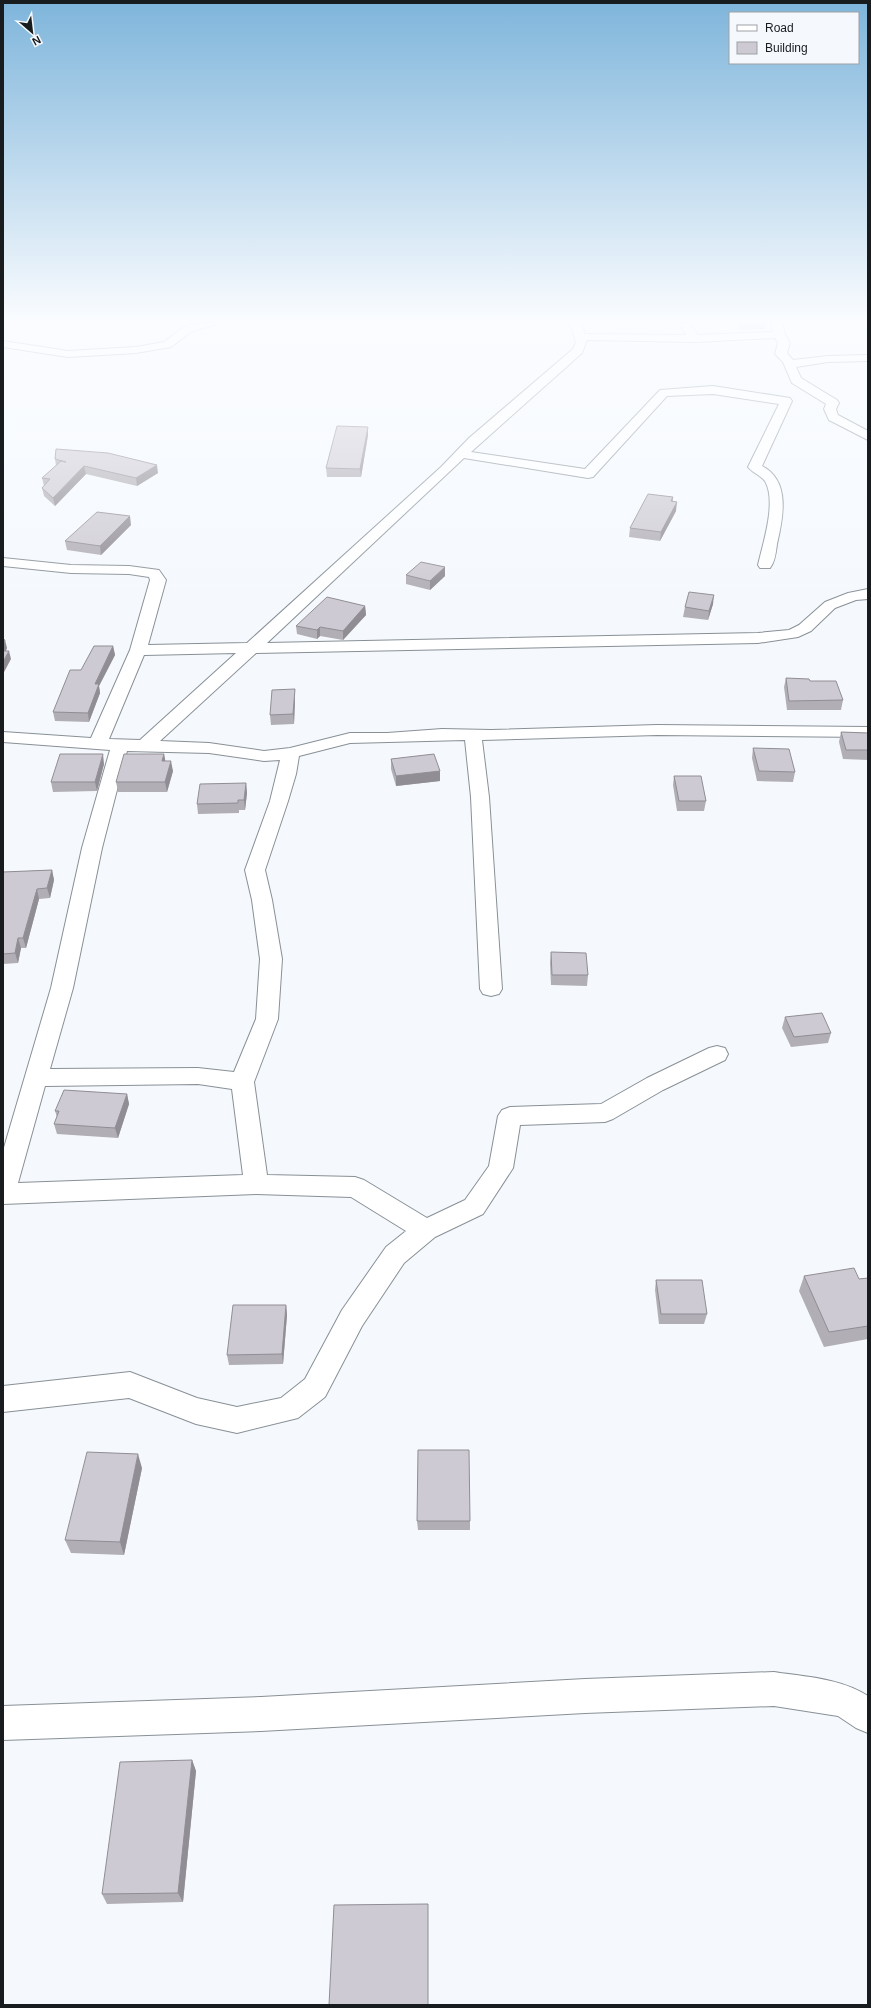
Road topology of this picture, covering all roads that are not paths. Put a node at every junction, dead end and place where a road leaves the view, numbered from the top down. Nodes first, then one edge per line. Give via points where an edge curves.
1 (502, 417) edge
2 (642, 417) edge
3 (779, 417) edge
4 (833, 417) edge
5 (868, 436) edge
6 (461, 454) junction
7 (3, 562) edge
8 (765, 565) dead end
9 (868, 594) edge
10 (251, 647) junction
11 (138, 650) junction
12 (868, 732) edge
13 (472, 735) junction
14 (3, 737) edge
15 (98, 743) junction
16 (120, 745) junction
17 (144, 746) junction
18 (290, 753) junction
19 (491, 989) dead end
20 (717, 1054) dead end
21 (37, 1078) junction
22 (242, 1082) junction
23 (256, 1184) junction
24 (4, 1194) edge
25 (426, 1230) junction
26 (3, 1400) edge
27 (868, 1716) edge
28 (3, 1723) edge

1 - 6 street
2 - 6 street via 588,474
3 - 8 street via 755,467 767,475 774,489 777,509
4 - 5 street
6 - 10 street
7 - 11 street via 71,569 154,573 158,580
9 - 10 street via 853,596 830,605 805,628 792,634 758,638
10 - 11 street
10 - 17 street
11 - 15 street
12 - 13 street via 657,730
13 - 18 street via 350,738
13 - 19 street via 480,797
14 - 15 street
15 - 16 street
16 - 17 street
16 - 21 street via 92,848 62,988
17 - 18 street via 210,748 264,756
18 - 22 street via 279,801 255,870 271,959 268,1012
20 - 25 street via 655,1084 605,1113 510,1116 502,1168 474,1207
21 - 22 street via 198,1076
21 - 24 street
22 - 23 street
23 - 24 street
23 - 25 street via 355,1187
25 - 26 street via 395,1255 352,1318 315,1388 288,1410 237,1420 196,1411 130,1385
27 - 28 street via 844,1700 774,1689 585,1696 260,1714

